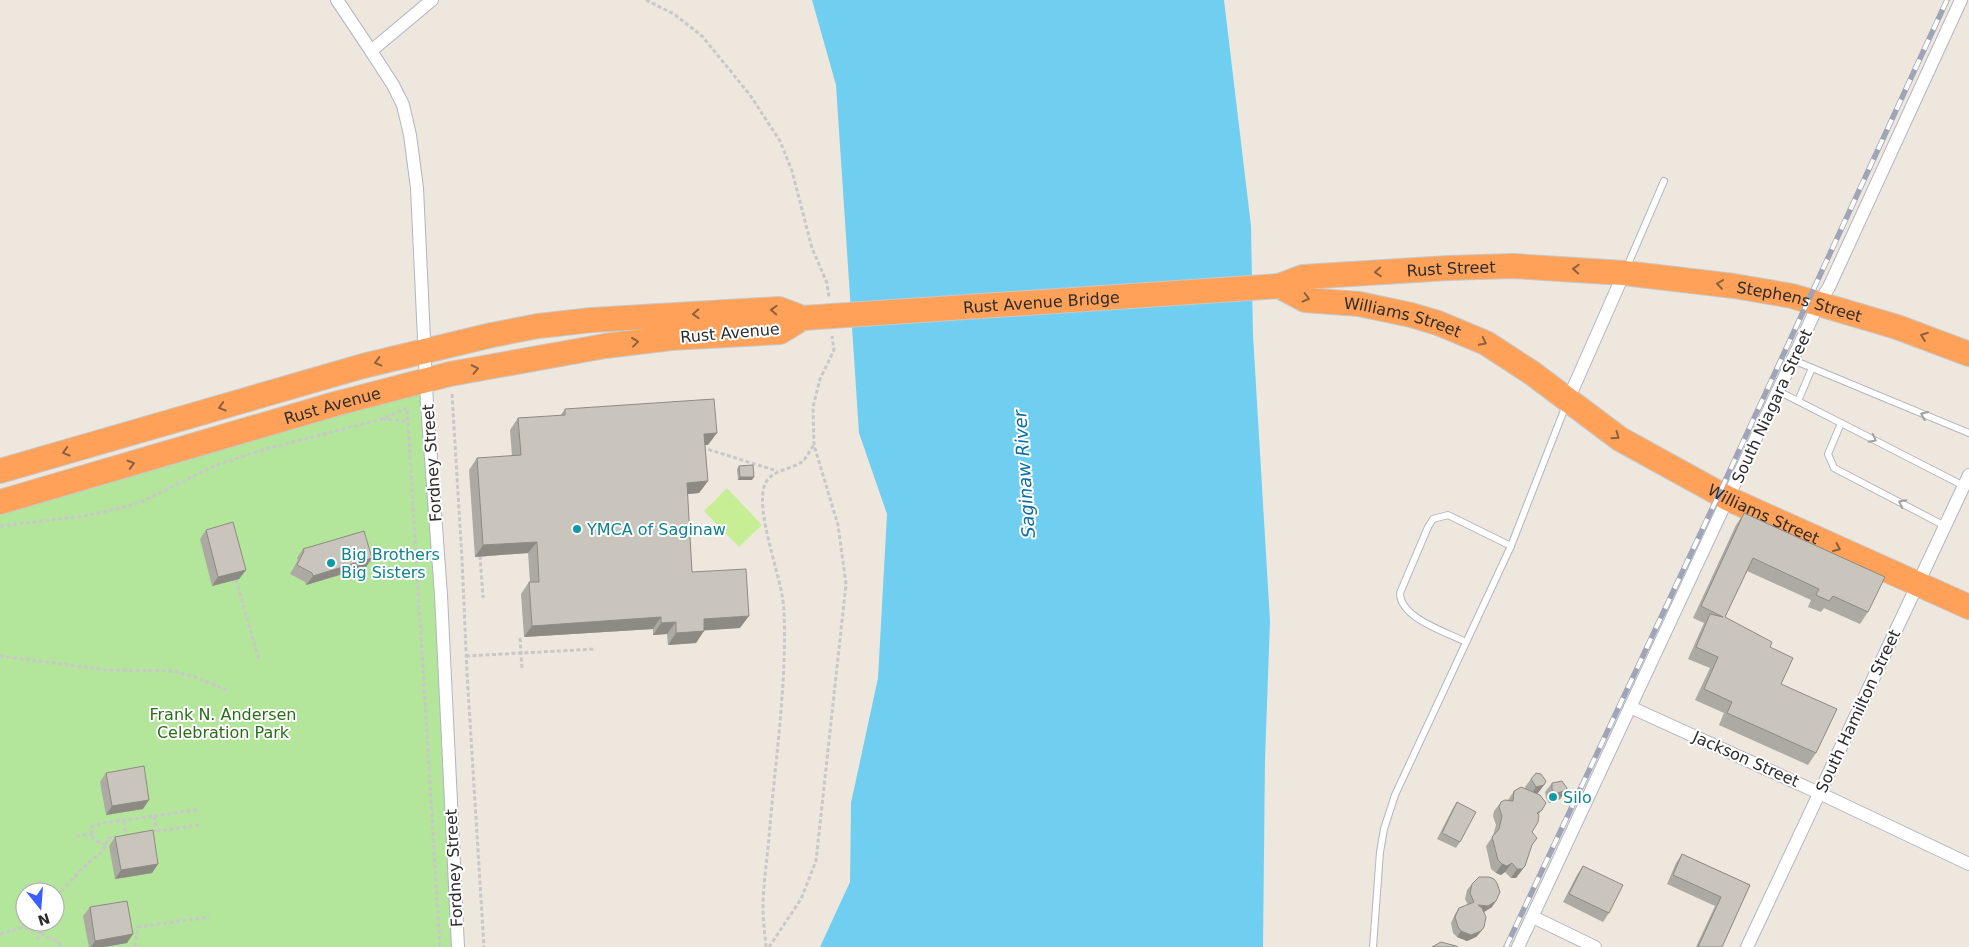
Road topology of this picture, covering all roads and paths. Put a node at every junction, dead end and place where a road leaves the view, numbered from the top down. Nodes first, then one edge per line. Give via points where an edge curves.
1 (337, 0) edge
2 (432, 0) edge
3 (646, 0) edge
4 (1961, 0) edge
5 (372, 51) junction
6 (1664, 181) dead end
7 (1624, 273) junction
8 (1279, 286) junction
9 (829, 302) dead end
10 (1819, 303) junction
11 (803, 318) junction
12 (832, 330) dead end
13 (425, 350) junction
14 (1969, 354) edge
15 (1793, 360) junction
16 (1812, 368) junction
17 (427, 380) junction
18 (450, 388) dead end
19 (1778, 391) junction
20 (1568, 400) junction
21 (1798, 401) junction
22 (382, 419) junction
23 (408, 421) junction
24 (1841, 423) junction
25 (1969, 433) edge
26 (814, 445) junction
27 (696, 448) edge
28 (0, 471) edge
29 (778, 472) junction
30 (1966, 481) edge
31 (1728, 499) junction
32 (0, 502) edge
33 (0, 526) edge
34 (1946, 526) junction
35 (1511, 546) junction
36 (480, 556) dead end
37 (236, 580) edge
38 (1918, 584) junction
39 (483, 598) dead end
40 (1969, 607) edge
41 (520, 638) dead end
42 (1466, 642) junction
43 (596, 649) dead end
44 (521, 653) junction
45 (0, 656) edge
46 (466, 656) junction
47 (259, 660) dead end
48 (522, 669) dead end
49 (227, 690) dead end
50 (1630, 707) junction
51 (1819, 793) junction
52 (197, 810) dead end
53 (154, 816) junction
54 (124, 820) junction
55 (199, 825) dead end
56 (156, 831) junction
57 (92, 834) junction
58 (141, 834) edge
59 (134, 835) edge
60 (76, 836) dead end
61 (126, 836) junction
62 (106, 845) junction
63 (1969, 864) edge
64 (65, 887) edge
65 (209, 917) dead end
66 (1533, 917) junction
67 (138, 927) junction
68 (131, 928) edge
69 (40, 933) junction
70 (0, 934) edge
71 (37, 942) dead end
72 (62, 947) edge
73 (135, 947) edge
74 (440, 947) edge
75 (458, 947) edge
76 (484, 947) edge
77 (768, 947) edge
78 (1373, 947) edge
79 (1518, 947) edge
80 (1595, 947) edge
81 (1748, 947) edge

1 - 5 street, Fordney Street
2 - 5 street
3 - 9 path via 674,14 702,36 750,94 780,141 792,171 812,248 827,282
4 - 10 street, South Niagara Street
5 - 13 street, Fordney Street via 403,106 410,136 417,188
6 - 7 lane
7 -> 8 highway, Rust Street via 1530,267 1448,268 1303,278
10 -> 7 highway, Stephens Street via 1744,287
7 - 20 street
8 - 11 highway, Rust Avenue Bridge, bridge
8 -> 20 highway, Williams Street via 1305,300 1359,304 1438,323 1486,343
14 -> 10 highway, Stephens Street
10 - 15 street, South Niagara Street
11 -> 13 highway, Rust Avenue via 779,309 592,320 538,326
17 -> 11 highway, Rust Avenue via 496,364 605,346 671,338 780,332
12 - 26 path via 834,350 820,379 813,407
13 - 17 street, Fordney Street
13 -> 28 highway, Rust Avenue
15 - 16 lane
15 - 19 street, South Niagara Street
16 - 21 lane
25 -> 16 lane
32 -> 17 highway, Rust Avenue
17 - 75 street, Fordney Street
18 - 46 path via 454,405
19 - 21 lane
19 - 31 street, South Niagara Street
20 -> 31 highway, Williams Street via 1620,438
20 - 35 lane
21 - 24 lane
22 - 23 path
22 - 23 path via 407,408
22 - 33 path via 222,463 125,507 84,516
23 - 74 path
24 -> 30 lane
34 -> 24 lane via 1834,468 1828,454
26 - 29 path via 804,460
26 - 77 path via 838,525 846,584 816,861 801,899
27 - 29 path via 707,448
29 - 77 path via 766,484 763,497 764,517 784,607 785,637 763,910
30 - 34 street, South Hamilton Street
31 -> 38 highway, Williams Street
31 - 50 street, South Niagara Street
34 - 38 street, South Hamilton Street
35 - 42 lane
35 - 42 lane via 1448,515 1433,519 1428,527 1400,593 1400,600 1411,615
36 - 39 path
37 - 47 path
38 - 40 highway, Williams Street
38 - 51 street, South Hamilton Street
41 - 44 path
42 - 78 lane via 1395,794 1384,829
43 - 44 path
44 - 46 path
44 - 48 path
45 - 49 path via 108,670 173,671
46 - 76 path
50 - 51 street, Jackson Street
50 - 66 street, South Niagara Street
51 - 63 street, Jackson Street
51 - 81 street, South Hamilton Street
52 - 53 path
53 - 54 path
53 - 56 path
54 - 57 path via 91,827
54 - 61 path
55 - 56 path
56 - 58 path
57 - 60 path
57 - 62 path via 93,839
59 - 61 path
61 - 62 path via 108,838
62 - 64 path via 104,851
65 - 67 path
66 - 79 street, South Niagara Street
66 - 80 street
67 - 68 path
67 - 73 path
69 - 70 path via 24,927
69 - 71 path
69 - 72 path

